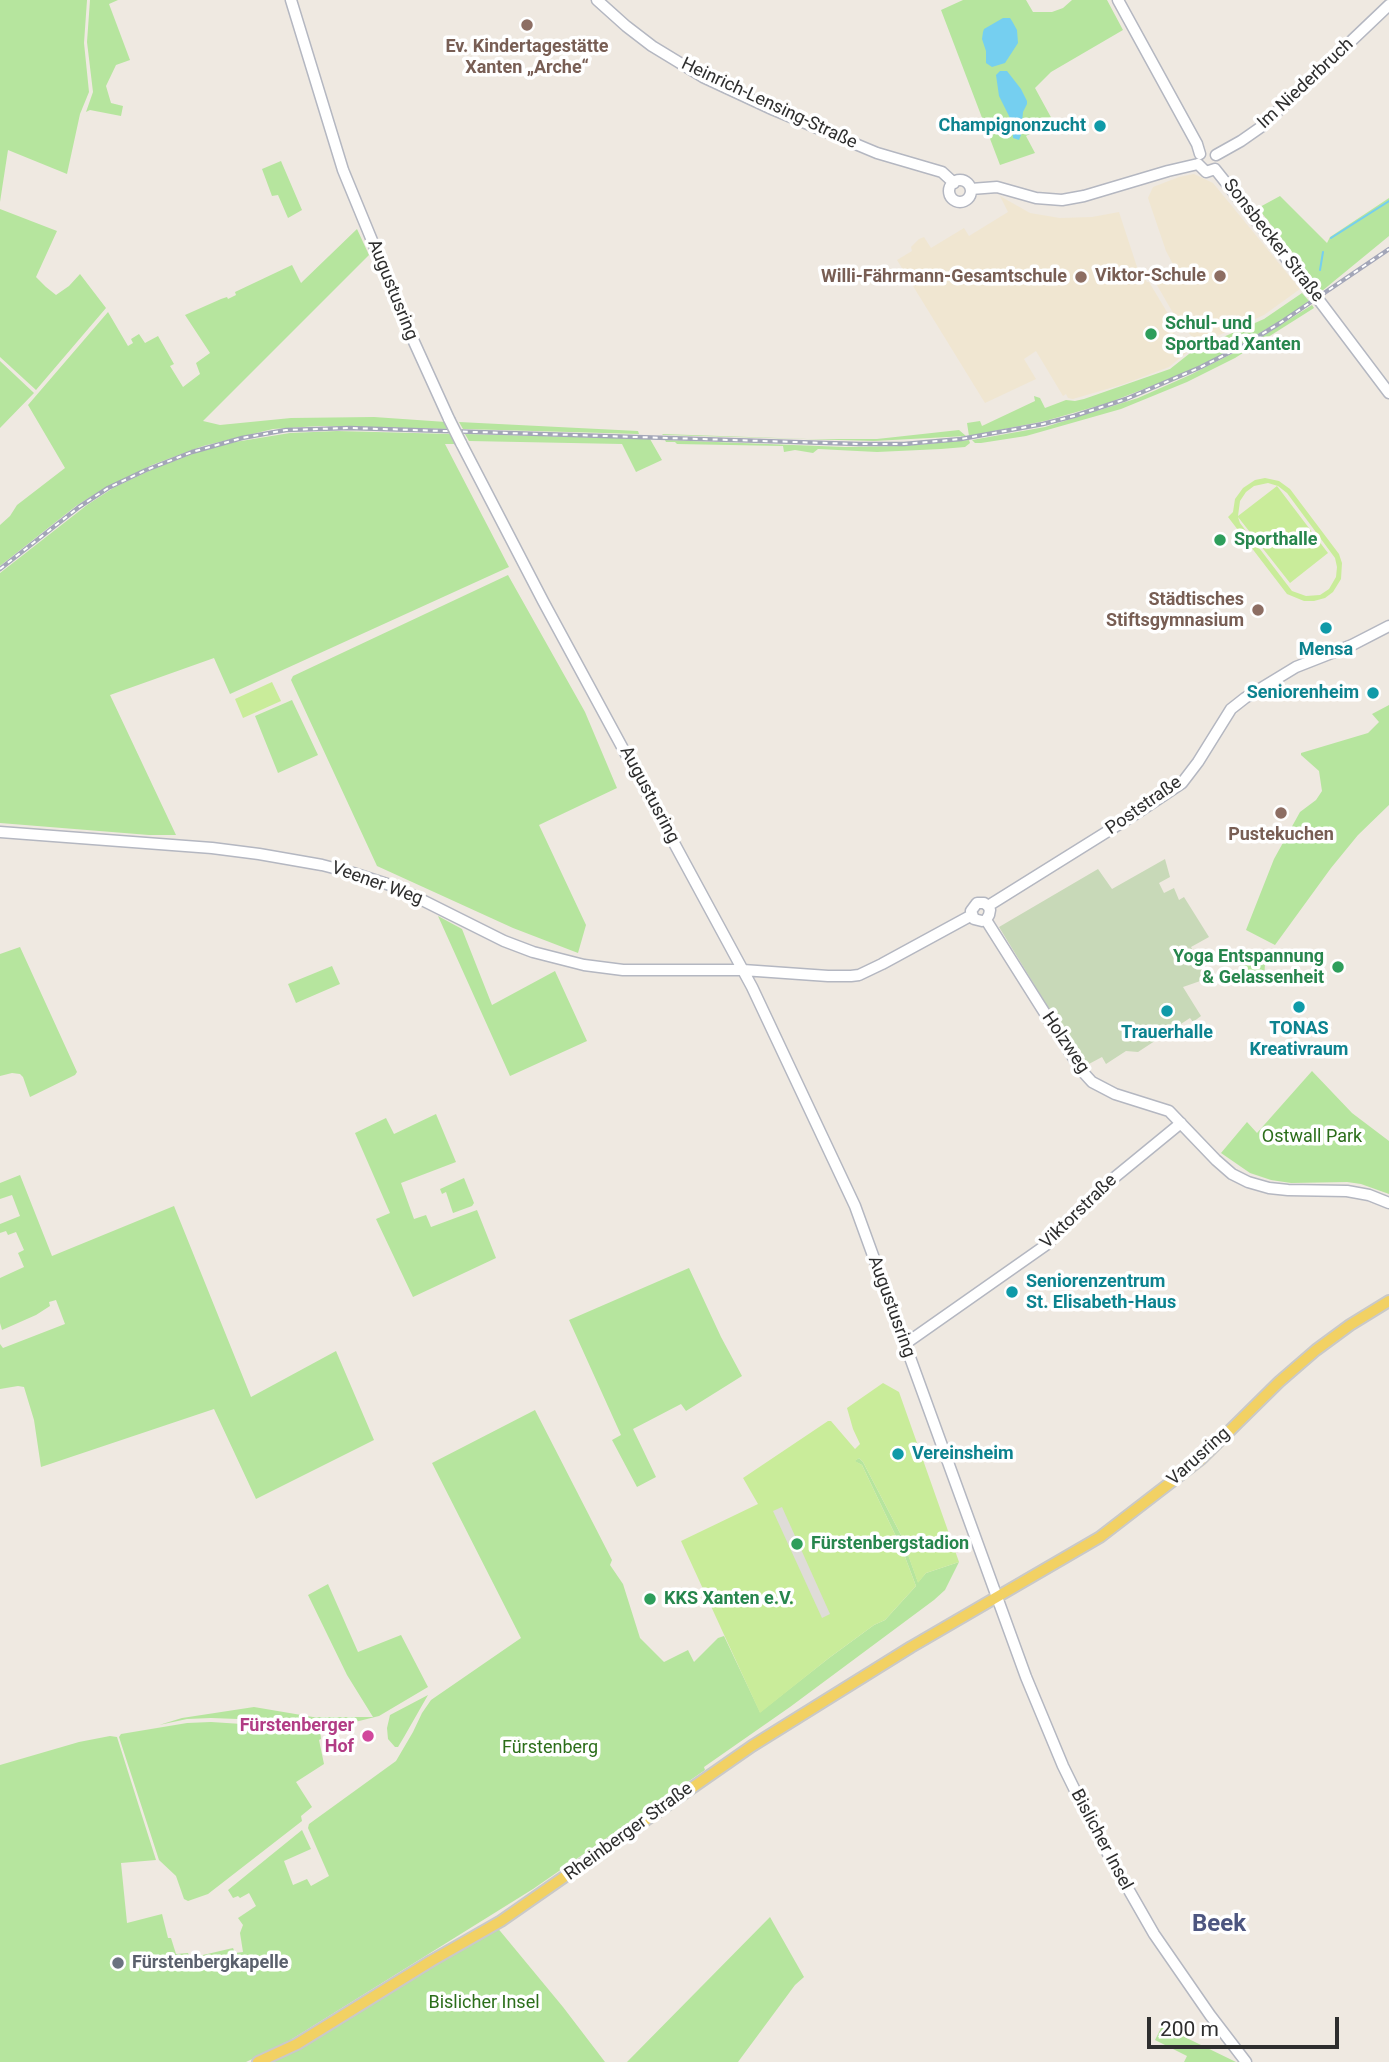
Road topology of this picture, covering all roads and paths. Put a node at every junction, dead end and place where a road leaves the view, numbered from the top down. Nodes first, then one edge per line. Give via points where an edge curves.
1 (291, 0) edge
2 (597, 0) edge
3 (1118, 0) edge
4 (1125, 0) edge
5 (1389, 5) edge
6 (1206, 156) junction
7 (1215, 169) junction
8 (954, 183) junction
9 (971, 189) junction
10 (1389, 393) edge
11 (1389, 626) edge
12 (0, 832) edge
13 (988, 906) junction
14 (972, 915) junction
15 (986, 919) junction
16 (743, 970) junction
17 (1181, 1123) junction
18 (1389, 1203) edge
19 (1389, 1301) edge
20 (905, 1344) junction
21 (996, 1596) junction
22 (258, 2062) edge
23 (1246, 2062) edge

1 - 16 street, Augustusring, bridge via 344,170 449,419
2 - 8 street, Heinrich-Lensing-Straße via 652,46 703,77 877,153 942,172
3 - 6 street
4 - 6 street
5 - 6 street, Im Niederbruch via 1261,127
6 - 7 street via 1219,164
6 - 7 street via 1202,170
6 - 9 street via 1084,197 1062,200 997,187
7 - 10 street, Sonsbecker Straße
8 - 9 street via 964,181
8 - 9 street via 950,195 958,202 968,199
11 - 13 street, Poststraße via 1296,667 1245,698 1231,709 1182,783
12 - 16 street, Veener Weg via 223,849 301,861 396,887 514,945 560,960 624,970
13 - 14 street, Poststraße via 977,903
13 - 15 street
14 - 15 street via 978,921
14 - 16 street, Poststraße via 859,975
15 - 17 street, Holzweg via 1092,1082 1168,1111
16 - 20 street, Augustusring via 855,1206
17 - 18 street, Holzweg via 1216,1160 1248,1182 1288,1190 1347,1191
17 - 20 street, Viktorstraße via 1109,1182 1046,1245
19 - 21 main road, Varusring via 1316,1350 1200,1459 1100,1537
20 - 21 street, Augustusring
21 - 22 main road, Rheinberger Straße via 752,1746 500,1921 297,2044
21 - 23 street, Bislicher Insel via 1043,1721 1095,1831 1172,1962

